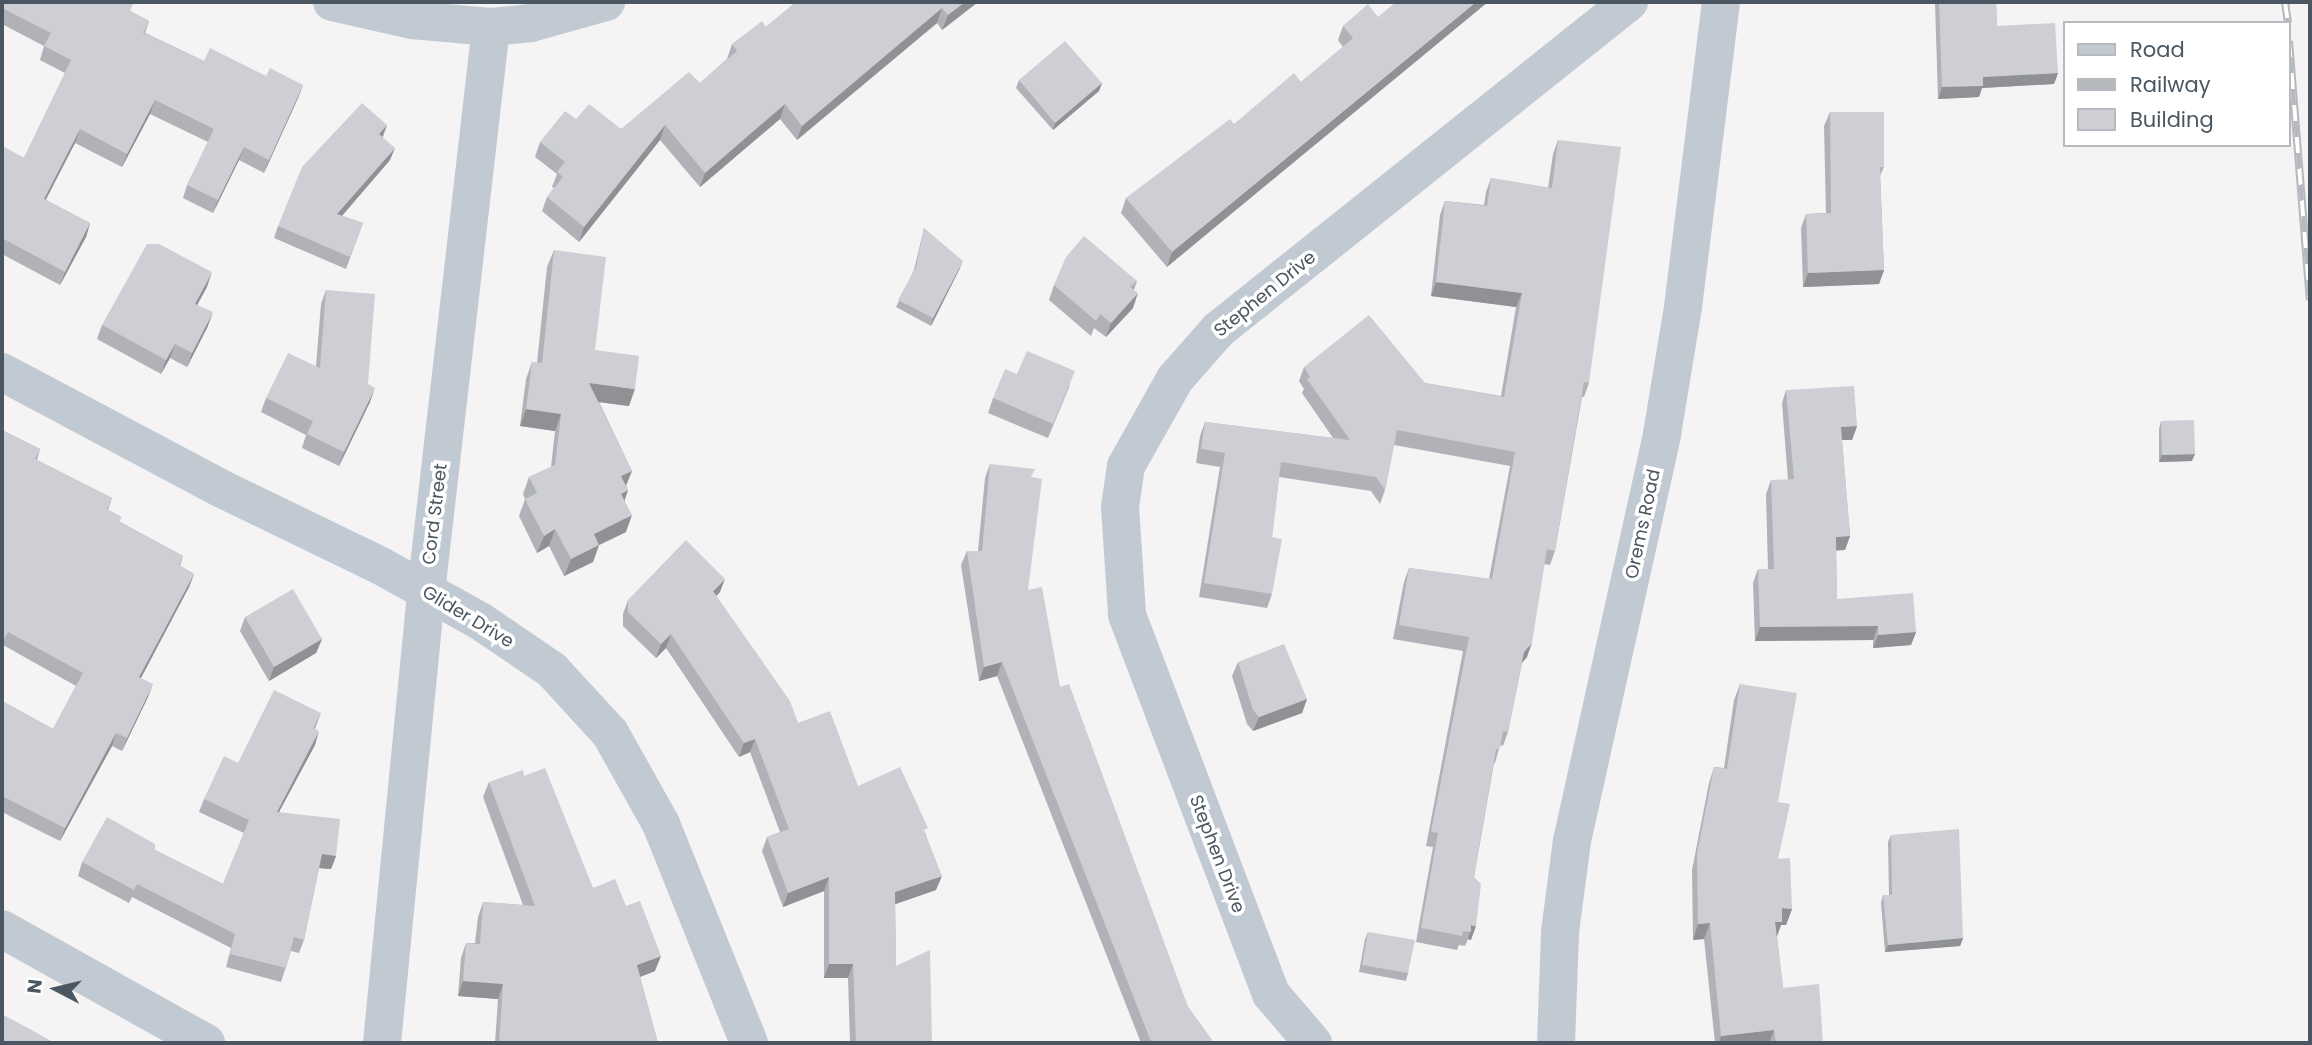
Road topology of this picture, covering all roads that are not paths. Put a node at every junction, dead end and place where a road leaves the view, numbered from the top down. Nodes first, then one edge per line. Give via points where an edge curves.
1 (332, 2) edge
2 (606, 2) edge
3 (1629, 2) edge
4 (1721, 2) edge
5 (491, 27) junction
6 (2, 372) edge
7 (426, 592) junction
8 (2, 929) edge
9 (206, 1043) edge
10 (382, 1043) edge
11 (749, 1043) edge
12 (1313, 1043) edge
13 (1556, 1043) edge

1 - 5 street via 412,20
2 - 5 street via 531,23
3 - 12 street, Stephen Drive via 1218,330 1175,379 1126,466 1120,507 1127,614 1271,994
4 - 13 street, Orems Road via 1683,307 1662,434 1572,841 1560,932
5 - 7 street, Cord Street
6 - 7 street, Glider Drive
7 - 10 street, Cord Street
7 - 11 street, Glider Drive via 552,670 610,733 661,824
8 - 9 street

